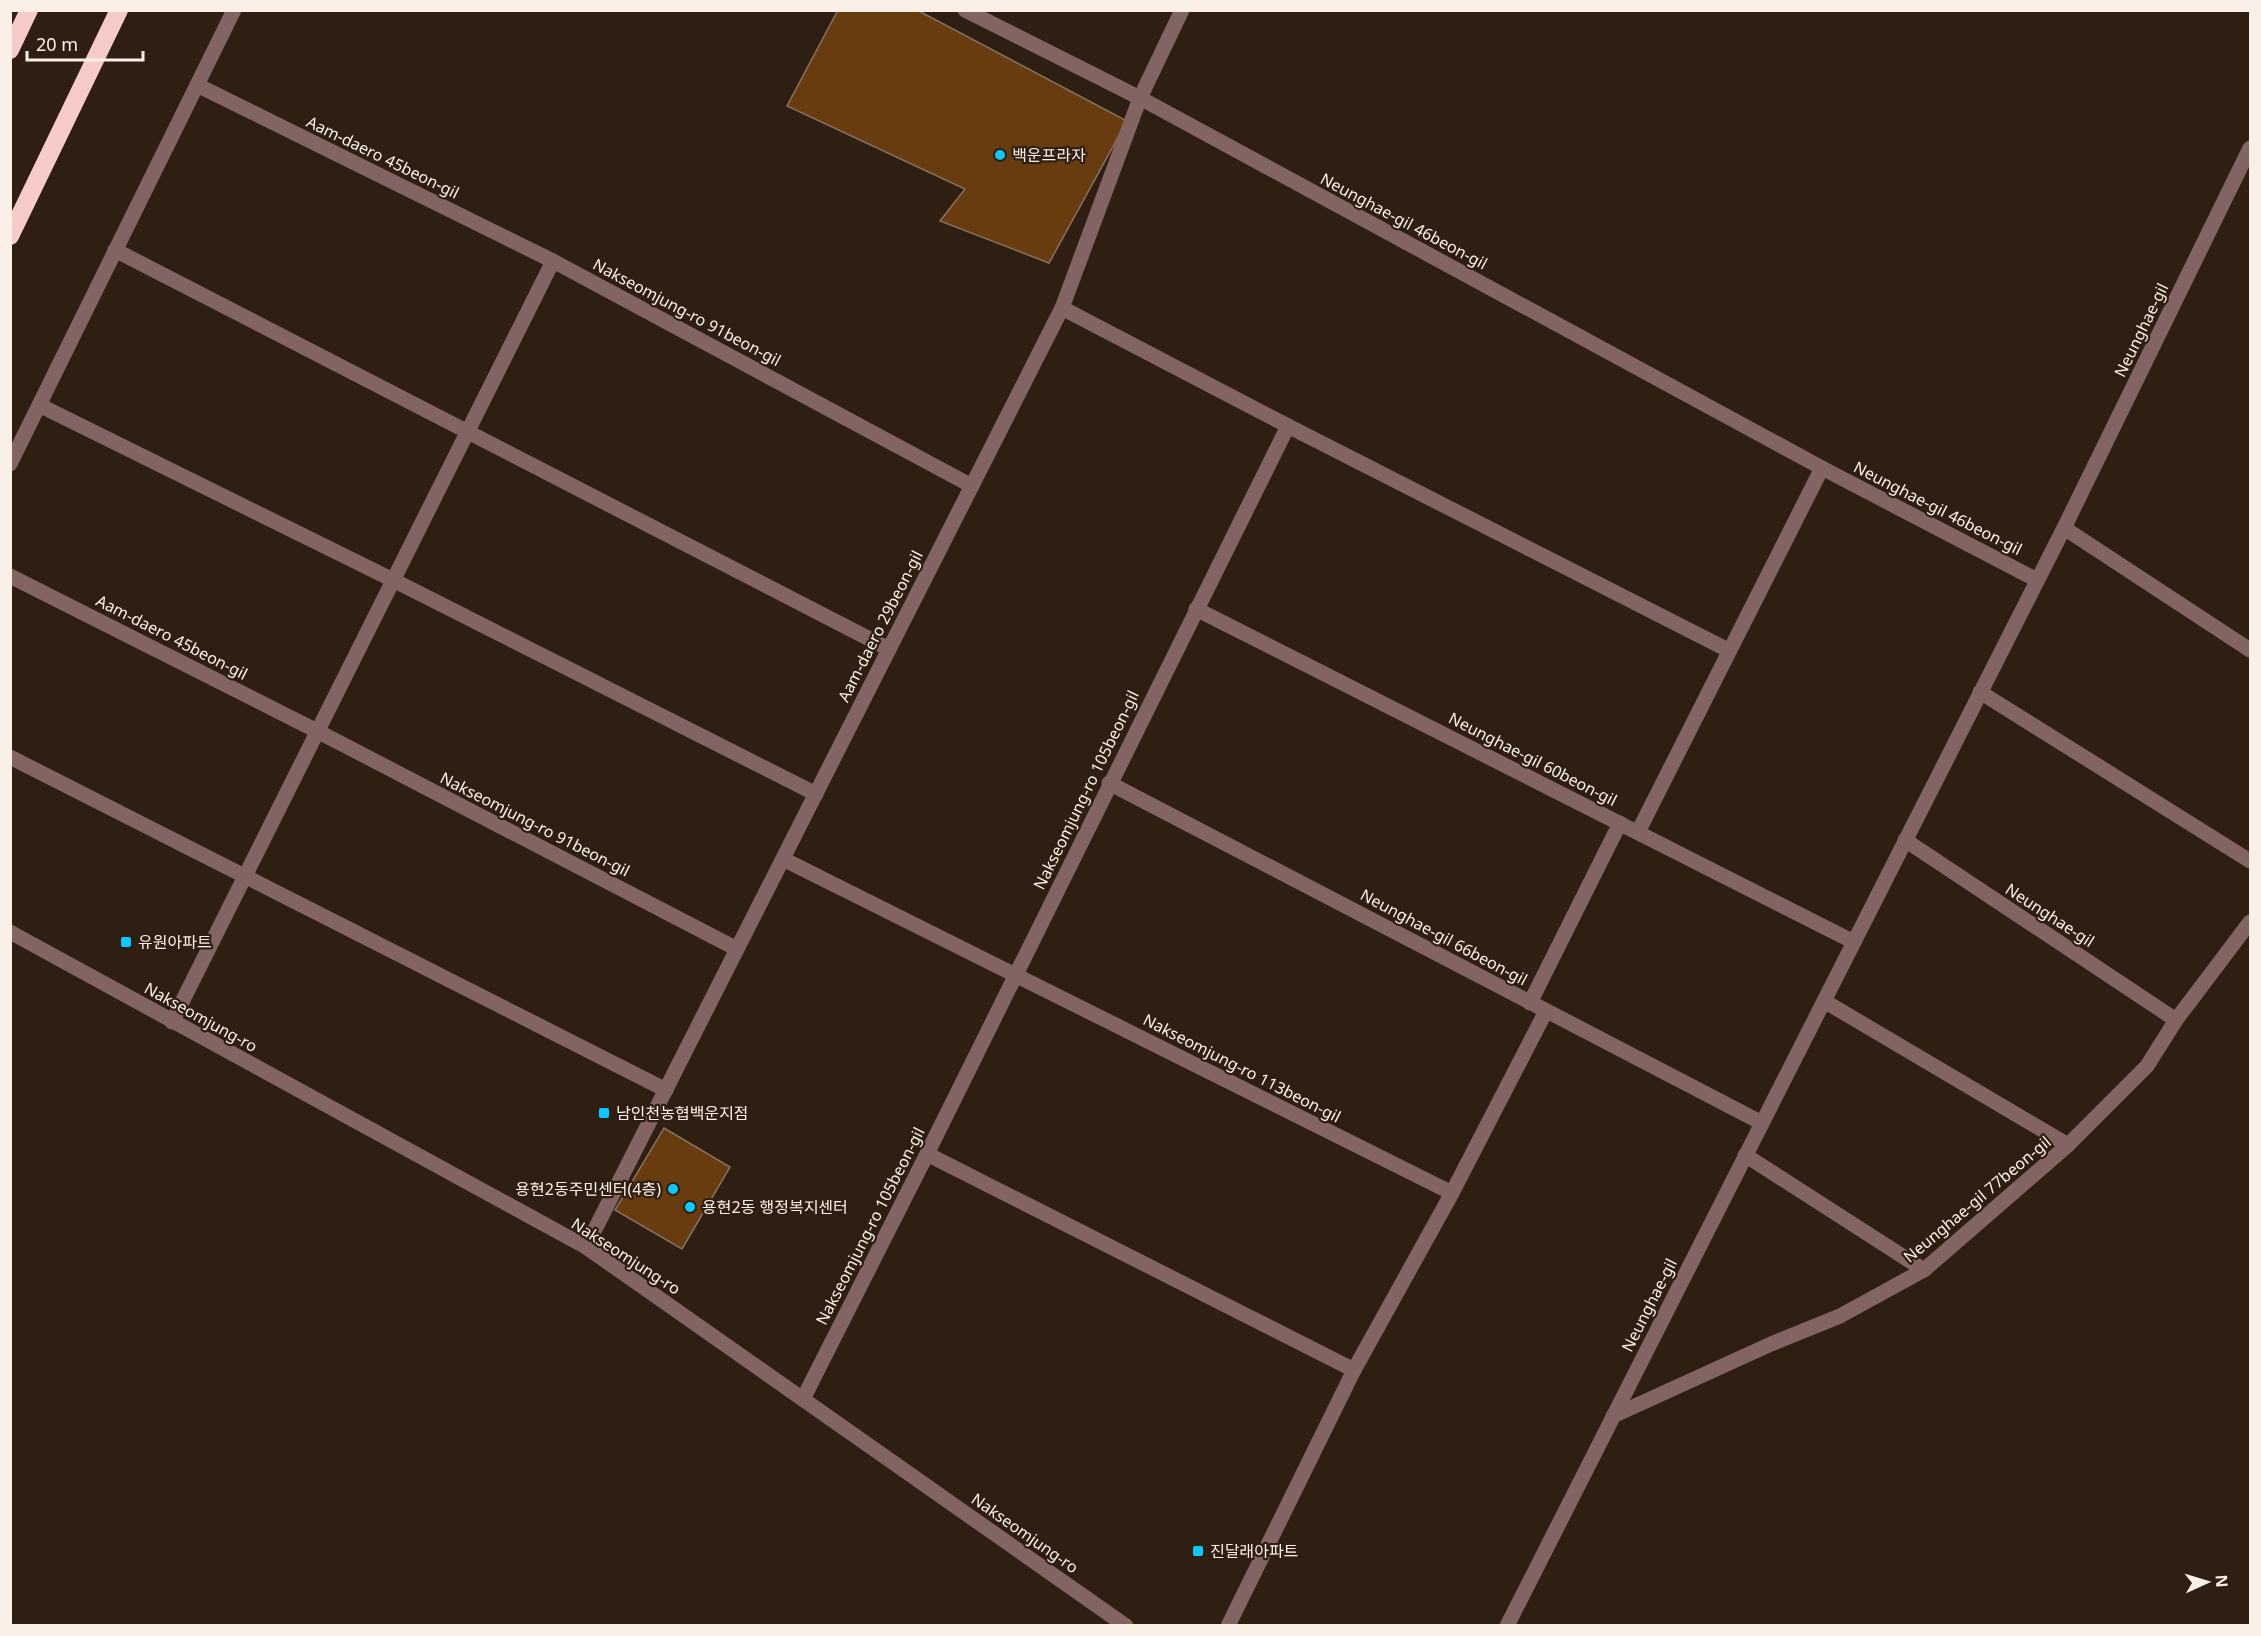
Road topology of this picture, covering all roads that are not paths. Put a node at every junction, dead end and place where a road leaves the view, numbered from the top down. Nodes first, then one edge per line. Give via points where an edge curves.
1 (29, 10) edge
2 (119, 10) edge
3 (234, 10) edge
4 (965, 10) edge
5 (1182, 10) edge
6 (10, 50) edge
7 (197, 86) junction
8 (1140, 98) junction
9 (2250, 148) edge
10 (10, 236) edge
11 (116, 250) junction
12 (553, 261) junction
13 (1062, 308) junction
14 (39, 405) junction
15 (1288, 426) junction
16 (467, 431) junction
17 (10, 464) edge
18 (1822, 468) junction
19 (972, 486) junction
20 (2064, 528) junction
21 (10, 576) edge
22 (393, 580) junction
23 (2037, 580) junction
24 (1196, 609) junction
25 (889, 649) junction
26 (1728, 650) junction
27 (2250, 650) edge
28 (1980, 692) junction
29 (317, 731) junction
30 (10, 757) edge
31 (1109, 783) junction
32 (816, 794) junction
33 (1620, 823) junction
34 (1638, 832) junction
35 (1905, 840) junction
36 (783, 859) junction
37 (2250, 861) edge
38 (244, 876) junction
39 (2250, 922) edge
40 (10, 932) edge
41 (1854, 942) junction
42 (737, 949) junction
43 (1015, 975) junction
44 (1824, 1001) junction
45 (1530, 1003) junction
46 (1546, 1011) junction
47 (2176, 1020) junction
48 (172, 1022) junction
49 (666, 1090) junction
50 (1762, 1123) junction
51 (2068, 1145) junction
52 (927, 1154) junction
53 (1745, 1155) junction
54 (1452, 1193) junction
55 (586, 1247) junction
56 (1924, 1270) junction
57 (1354, 1370) junction
58 (802, 1399) junction
59 (1613, 1416) junction
60 (1126, 1626) edge
61 (1228, 1626) edge
62 (1507, 1626) edge

1 - 6 highway
2 - 10 highway
3 - 7 street
4 - 8 street, Neunghae-gil 46beon-gil
5 - 8 street, Aam-daero 29beon-gil
7 - 11 street
7 - 12 street, Aam-daero 45beon-gil
8 - 13 street, Aam-daero 29beon-gil
8 - 18 street, Neunghae-gil 46beon-gil
9 - 20 street, Neunghae-gil
11 - 14 street
11 - 16 street
12 - 16 street
12 - 19 street, Nakseomjung-ro 91beon-gil
13 - 15 street
13 - 19 street, Aam-daero 29beon-gil
14 - 17 street
14 - 22 street
15 - 24 street, Nakseomjung-ro 105beon-gil
15 - 26 street
16 - 22 street
16 - 25 street
18 - 23 street, Neunghae-gil 46beon-gil
18 - 26 street
19 - 25 street, Aam-daero 29beon-gil
20 - 23 street, Neunghae-gil
20 - 27 street
21 - 29 street, Aam-daero 45beon-gil
22 - 29 street
22 - 32 street
23 - 28 street, Neunghae-gil
24 - 31 street, Nakseomjung-ro 105beon-gil
24 - 33 street, Neunghae-gil 60beon-gil
25 - 32 street, Aam-daero 29beon-gil
26 - 34 street
28 - 35 street, Neunghae-gil
28 - 37 street
29 - 38 street
29 - 42 street, Nakseomjung-ro 91beon-gil
30 - 38 street
31 - 43 street, Nakseomjung-ro 105beon-gil
31 - 45 street, Neunghae-gil 66beon-gil
32 - 36 street, Aam-daero 29beon-gil
33 - 34 street, Neunghae-gil 60beon-gil
33 - 45 street
34 - 41 street, Neunghae-gil 60beon-gil
35 - 41 street, Neunghae-gil
35 - 47 street, Neunghae-gil
36 - 42 street, Aam-daero 29beon-gil
36 - 43 street, Nakseomjung-ro 113beon-gil
38 - 48 street
38 - 49 street
39 - 47 street, Neunghae-gil 77beon-gil
40 - 48 street, Nakseomjung-ro
41 - 44 street, Neunghae-gil
42 - 49 street, Aam-daero 29beon-gil
43 - 52 street, Nakseomjung-ro 105beon-gil
43 - 54 street, Nakseomjung-ro 113beon-gil
44 - 50 street, Neunghae-gil
44 - 51 street
45 - 46 street, Neunghae-gil 66beon-gil
46 - 50 street, Neunghae-gil 66beon-gil
46 - 54 street
47 - 51 street, Neunghae-gil 77beon-gil via 2147,1066
48 - 55 street, Nakseomjung-ro
49 - 55 street, Aam-daero 29beon-gil
50 - 53 street, Neunghae-gil
51 - 56 street, Neunghae-gil 77beon-gil
52 - 57 street
52 - 58 street, Nakseomjung-ro 105beon-gil
53 - 56 street
53 - 59 street, Neunghae-gil
54 - 57 street
55 - 58 street, Nakseomjung-ro
56 - 59 street, Neunghae-gil 77beon-gil via 1840,1316
57 - 61 street
58 - 60 street, Nakseomjung-ro
59 - 62 street, Neunghae-gil

